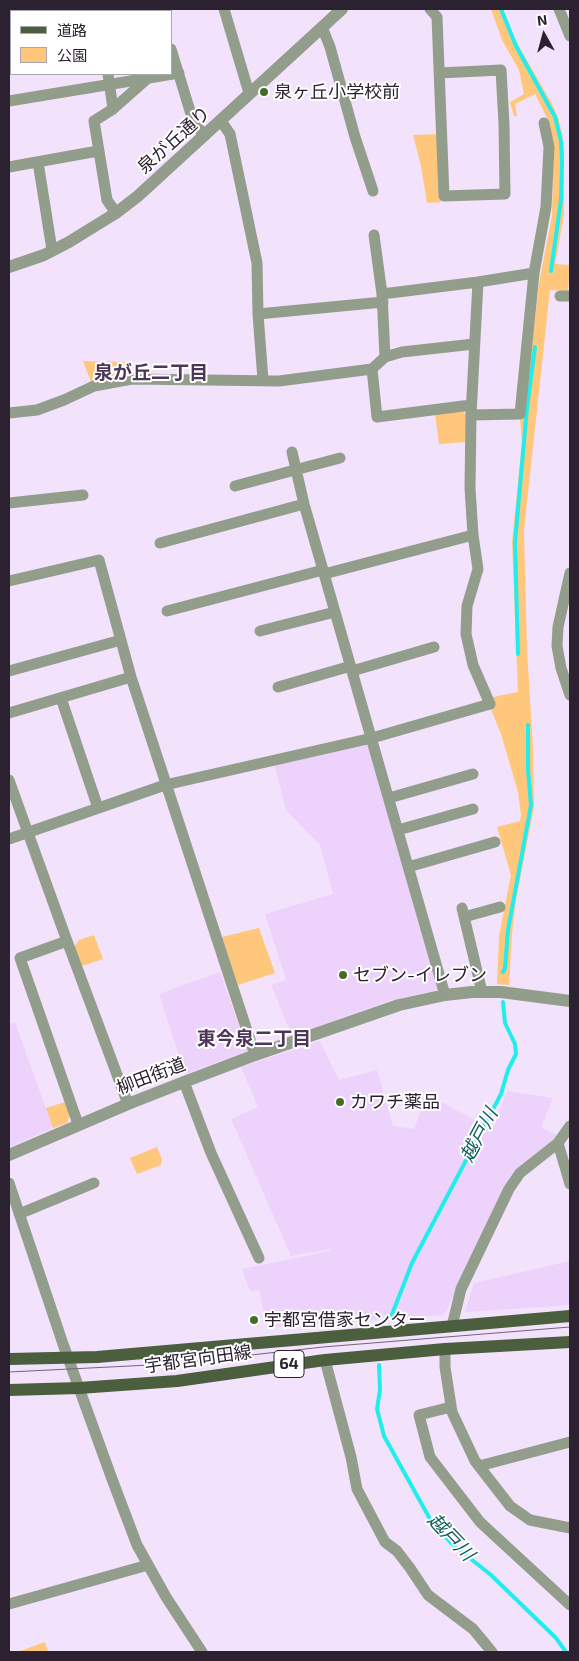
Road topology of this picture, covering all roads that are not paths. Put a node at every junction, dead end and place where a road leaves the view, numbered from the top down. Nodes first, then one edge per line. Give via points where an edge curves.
1 (224, 9) edge
2 (342, 9) edge
3 (430, 9) edge
4 (559, 9) edge
5 (322, 27) junction
6 (570, 36) edge
7 (172, 52) edge
8 (179, 73) junction
9 (440, 73) junction
10 (172, 74) edge
11 (167, 75) edge
12 (148, 78) junction
13 (109, 79) edge
14 (249, 93) junction
15 (9, 101) edge
16 (113, 109) junction
17 (221, 121) junction
18 (544, 123) dead end
19 (205, 136) junction
20 (98, 151) junction
21 (38, 162) junction
22 (9, 167) edge
23 (373, 190) dead end
24 (116, 214) junction
25 (374, 235) dead end
26 (52, 250) junction
27 (9, 267) edge
28 (534, 273) junction
29 (478, 282) junction
30 (382, 298) junction
31 (258, 314) junction
32 (474, 344) junction
33 (385, 357) junction
34 (372, 370) junction
35 (263, 380) junction
36 (471, 410) junction
37 (9, 413) edge
38 (292, 452) dead end
39 (340, 458) dead end
40 (295, 469) junction
41 (235, 486) dead end
42 (83, 495) dead end
43 (9, 503) edge
44 (304, 504) junction
45 (472, 534) junction
46 (160, 543) dead end
47 (324, 572) junction
48 (570, 573) edge
49 (9, 581) edge
50 (568, 592) edge
51 (168, 611) dead end
52 (335, 612) junction
53 (260, 631) dead end
54 (121, 640) junction
55 (434, 647) dead end
56 (351, 668) junction
57 (566, 668) edge
58 (9, 671) edge
59 (131, 677) junction
60 (278, 687) dead end
61 (570, 695) edge
62 (61, 698) junction
63 (9, 713) edge
64 (372, 738) junction
65 (473, 774) dead end
66 (9, 780) edge
67 (165, 785) junction
68 (389, 798) junction
69 (98, 808) junction
70 (473, 809) dead end
71 (398, 830) junction
72 (27, 832) junction
73 (9, 839) edge
74 (495, 842) dead end
75 (408, 867) junction
76 (500, 908) dead end
77 (67, 941) junction
78 (482, 992) junction
79 (445, 995) junction
80 (570, 1001) edge
81 (255, 1055) junction
82 (184, 1082) junction
83 (128, 1104) junction
84 (78, 1124) junction
85 (570, 1126) edge
86 (558, 1144) junction
87 (9, 1155) edge
88 (9, 1183) edge
89 (94, 1183) dead end
90 (570, 1184) edge
91 (20, 1214) junction
92 (259, 1258) dead end
93 (570, 1316) edge
94 (452, 1326) junction
95 (570, 1342) edge
96 (445, 1349) junction
97 (69, 1358) junction
98 (9, 1359) edge
99 (324, 1360) junction
100 (79, 1388) junction
101 (9, 1390) edge
102 (451, 1407) junction
103 (570, 1442) edge
104 (479, 1466) junction
105 (570, 1528) edge
106 (148, 1565) junction
107 (9, 1604) edge
108 (570, 1604) edge
109 (202, 1652) edge
110 (492, 1652) edge

1 - 14 street
2 - 5 street, 泉が丘通り
3 - 9 street via 437,17
4 - 6 street
5 - 14 street, 泉が丘通り
5 - 23 street
7 - 8 street
8 - 10 street
8 - 19 street via 194,124
9 - 9 street via 444,196 504,194 501,70
11 - 12 street
12 - 13 street
12 - 16 street
13 - 15 street
13 - 16 street
14 - 17 street, 泉が丘通り
16 - 20 street via 94,121
17 - 19 street, 泉が丘通り
17 - 31 street via 230,134 257,263
18 - 28 street via 549,147 546,207
19 - 24 street, 泉が丘通り
20 - 21 street
20 - 24 street via 107,200
21 - 22 street
21 - 26 street
24 - 26 street, 泉が丘通り
25 - 30 street
26 - 27 street, 泉が丘通り
28 - 29 street
28 - 36 street via 520,414
29 - 30 street
29 - 32 street
30 - 31 street
30 - 33 street
31 - 35 street
32 - 33 street
32 - 36 street
33 - 34 street
34 - 35 street via 280,381
34 - 36 street via 377,417
35 - 37 street via 132,379 94,386 37,410
36 - 45 street
38 - 40 street
39 - 40 street
40 - 41 street
40 - 44 street
42 - 43 street
44 - 46 street
44 - 47 street
45 - 47 street
45 - 64 street via 478,569 467,606 466,634 473,665 490,704
47 - 51 street
47 - 52 street
48 - 50 street
49 - 54 street via 100,560
50 - 57 street via 558,627 557,646
52 - 53 street
52 - 56 street
54 - 58 street
54 - 59 street
55 - 56 street
56 - 60 street
56 - 64 street
57 - 61 street
59 - 62 street
59 - 67 street
62 - 63 street
62 - 69 street
64 - 67 street
64 - 68 street
65 - 68 street
66 - 72 street
67 - 69 street
67 - 81 street
68 - 71 street
69 - 72 street
70 - 71 street
71 - 75 street
72 - 73 street
72 - 77 street
74 - 75 street
75 - 79 street
76 - 78 street via 463,913
77 - 83 street
77 - 84 street via 20,958
78 - 79 street, 柳田街道
78 - 80 street, 柳田街道
79 - 81 street, 柳田街道 via 391,1007
81 - 82 street, 柳田街道
82 - 83 street, 柳田街道
82 - 92 street via 211,1153
83 - 84 street, 柳田街道
84 - 87 street, 柳田街道
85 - 86 street
86 - 90 street
86 - 94 street via 520,1173 509,1189 462,1289
88 - 91 street
89 - 91 street
91 - 97 street
93 - 94 main road, 宇都宮向田線 / 64
94 - 97 main road, 宇都宮向田線 / 64
95 - 96 main road, 宇都宮向田線 / 64
96 - 99 main road, 宇都宮向田線 / 64
96 - 102 street
97 - 98 main road, 宇都宮向田線 / 64
97 - 100 street
99 - 100 main road, 宇都宮向田線 / 64 via 177,1381
99 - 110 street via 358,1489 385,1542 410,1568 428,1595 473,1629
100 - 101 main road, 宇都宮向田線 / 64
100 - 106 street via 137,1545
102 - 104 street
102 - 108 street via 419,1415 430,1457 480,1522
103 - 104 street
104 - 105 street via 510,1506 530,1520
106 - 107 street
106 - 109 street

